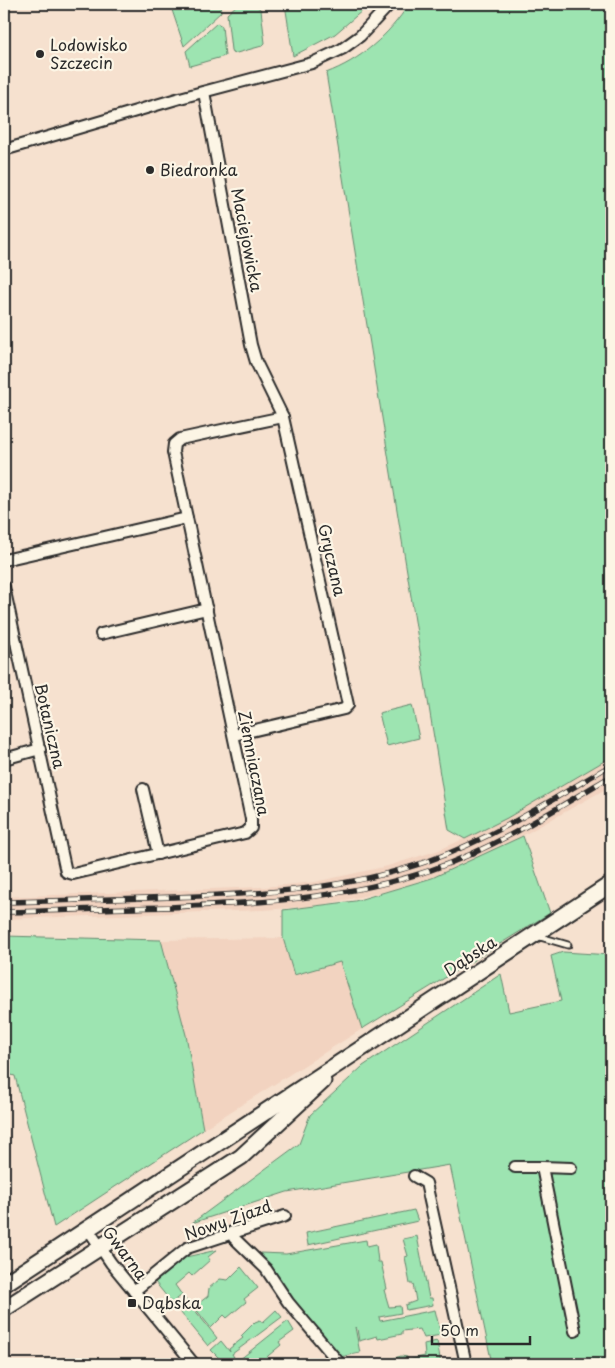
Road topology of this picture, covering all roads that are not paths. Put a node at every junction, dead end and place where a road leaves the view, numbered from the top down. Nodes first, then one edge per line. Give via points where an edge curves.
1 (390, 4) edge
2 (204, 92) junction
3 (4, 150) edge
4 (283, 417) junction
5 (187, 518) junction
6 (4, 560) edge
7 (4, 587) edge
8 (207, 609) junction
9 (101, 634) dead end
10 (234, 735) junction
11 (40, 749) junction
12 (4, 759) edge
13 (143, 789) dead end
14 (158, 854) junction
15 (66, 872) joint
16 (611, 884) edge
17 (534, 935) junction
18 (568, 945) dead end
19 (348, 1058) junction
20 (515, 1167) dead end
21 (542, 1168) junction
22 (571, 1168) dead end
23 (414, 1176) dead end
24 (285, 1216) dead end
25 (88, 1229) junction
26 (232, 1232) junction
27 (100, 1248) junction
28 (4, 1284) edge
29 (134, 1291) junction
30 (4, 1309) edge
31 (575, 1331) dead end
32 (194, 1364) edge
33 (340, 1364) edge
34 (466, 1364) edge

1 - 2 street via 360,36 327,57 296,69
2 - 3 street
2 - 4 street, Maciejowicka via 251,345
4 - 5 street, Ziemniaczana via 189,436 174,444
4 - 10 street, Gryczana via 348,705 344,709
5 - 6 street
5 - 8 street, Ziemniaczana
7 - 11 street, Botaniczna
8 - 9 street
8 - 10 street, Ziemniaczana
10 - 14 street, Ziemniaczana via 251,828 245,833
11 - 12 street
11 - 15 street, Botaniczna
13 - 14 street
14 - 15 street, Ziemniaczana via 73,874
16 - 17 street, Dąbska
17 - 18 lane
17 - 19 street, Dąbska
19 - 25 street, Dąbska
19 - 27 street, Dąbska via 241,1157
20 - 21 street
21 - 22 street
21 - 31 street
23 - 34 street via 426,1183
24 - 26 street, Nowy Zjazd
25 - 27 street, Gwarna
25 - 28 street, Dąbska
26 - 29 street, Nowy Zjazd via 187,1248
26 - 33 street via 234,1238 266,1268 288,1302
27 - 29 street, Gwarna
27 - 30 street, Dąbska
29 - 32 street, Gwarna

